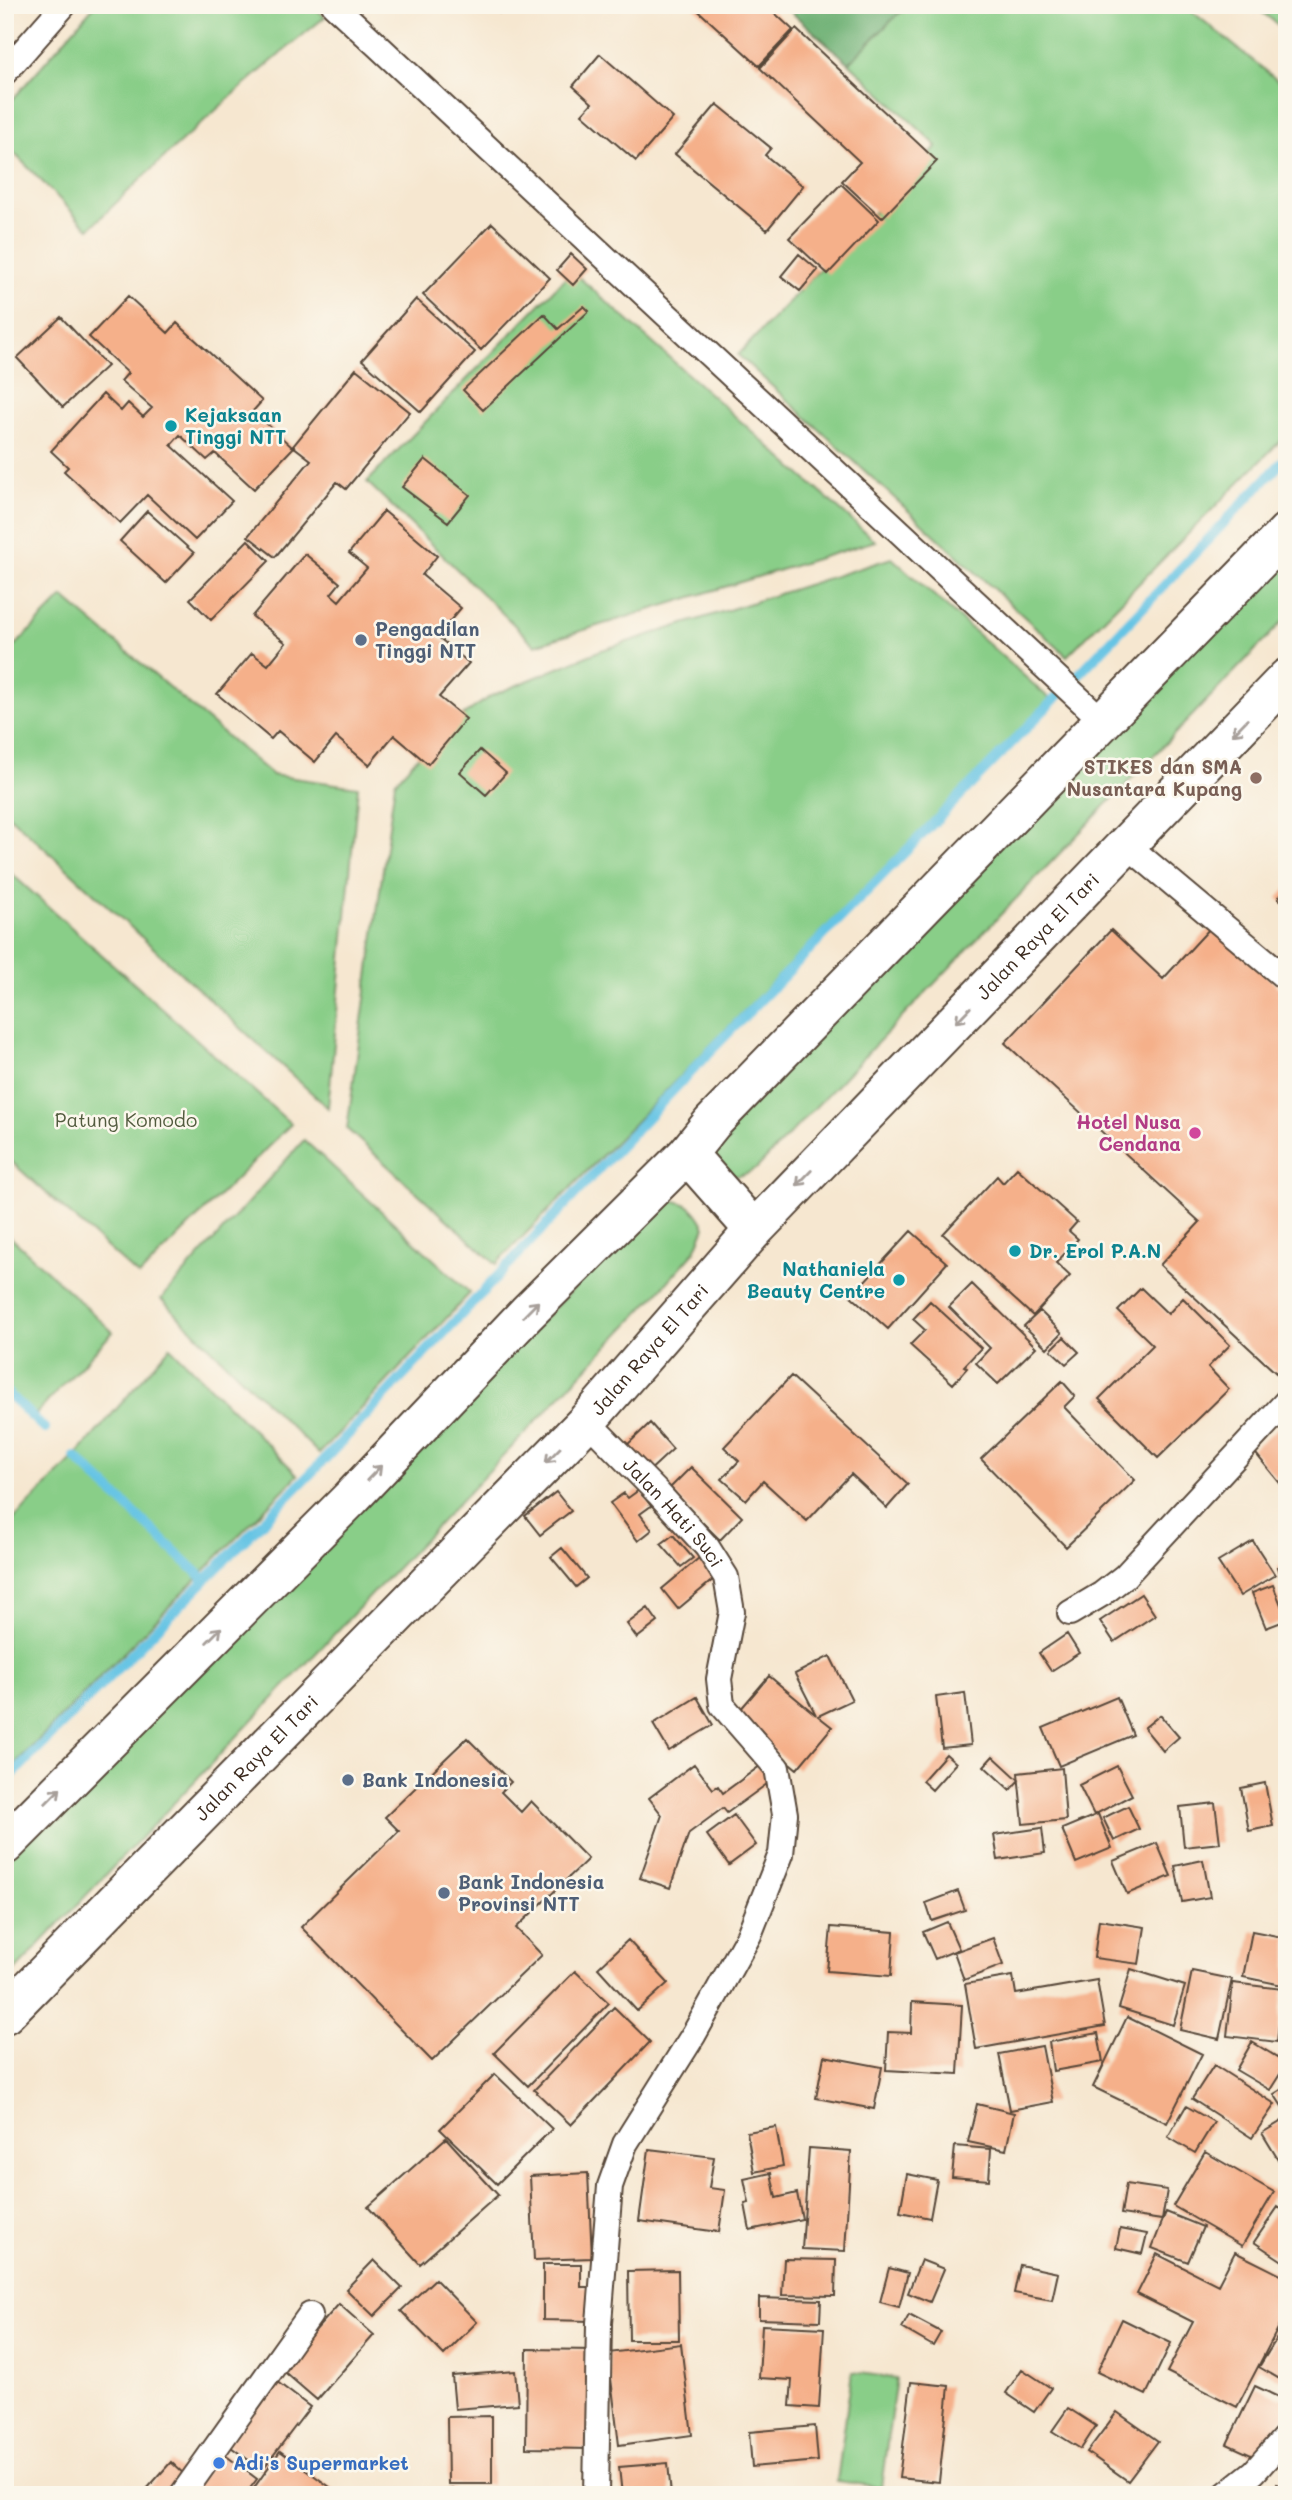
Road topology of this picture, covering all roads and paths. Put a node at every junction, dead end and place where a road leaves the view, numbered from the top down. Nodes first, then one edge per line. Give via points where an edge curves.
1 (64, 5) edge
2 (334, 5) edge
3 (5, 72) edge
4 (1287, 532) edge
5 (1287, 678) edge
6 (1094, 712) junction
7 (1127, 845) junction
8 (1287, 979) edge
9 (687, 1154) junction
10 (754, 1230) junction
11 (1287, 1401) edge
12 (587, 1421) junction
13 (1070, 1613) dead end
14 (5, 1844) edge
15 (5, 2014) edge
16 (310, 2315) dead end
17 (1282, 2446) edge
18 (181, 2495) edge
19 (596, 2495) edge
20 (1226, 2495) edge

1 - 3 street
2 - 6 street
4 - 6 main road
5 -> 7 main road, Jalan Raya El Tari
6 - 9 main road
7 - 8 street
7 -> 10 main road, Jalan Raya El Tari
9 - 10 main road
14 -> 9 main road
10 - 12 main road, Jalan Raya El Tari
11 - 13 street via 1125,1576
12 -> 15 main road, Jalan Raya El Tari
12 - 19 street, Jalan Hati Suci via 707,1547 726,1577 732,1612 719,1679 722,1705 777,1768 785,1814 781,1854 749,1935 625,2144 610,2186 599,2323
16 - 18 street
17 - 20 street

